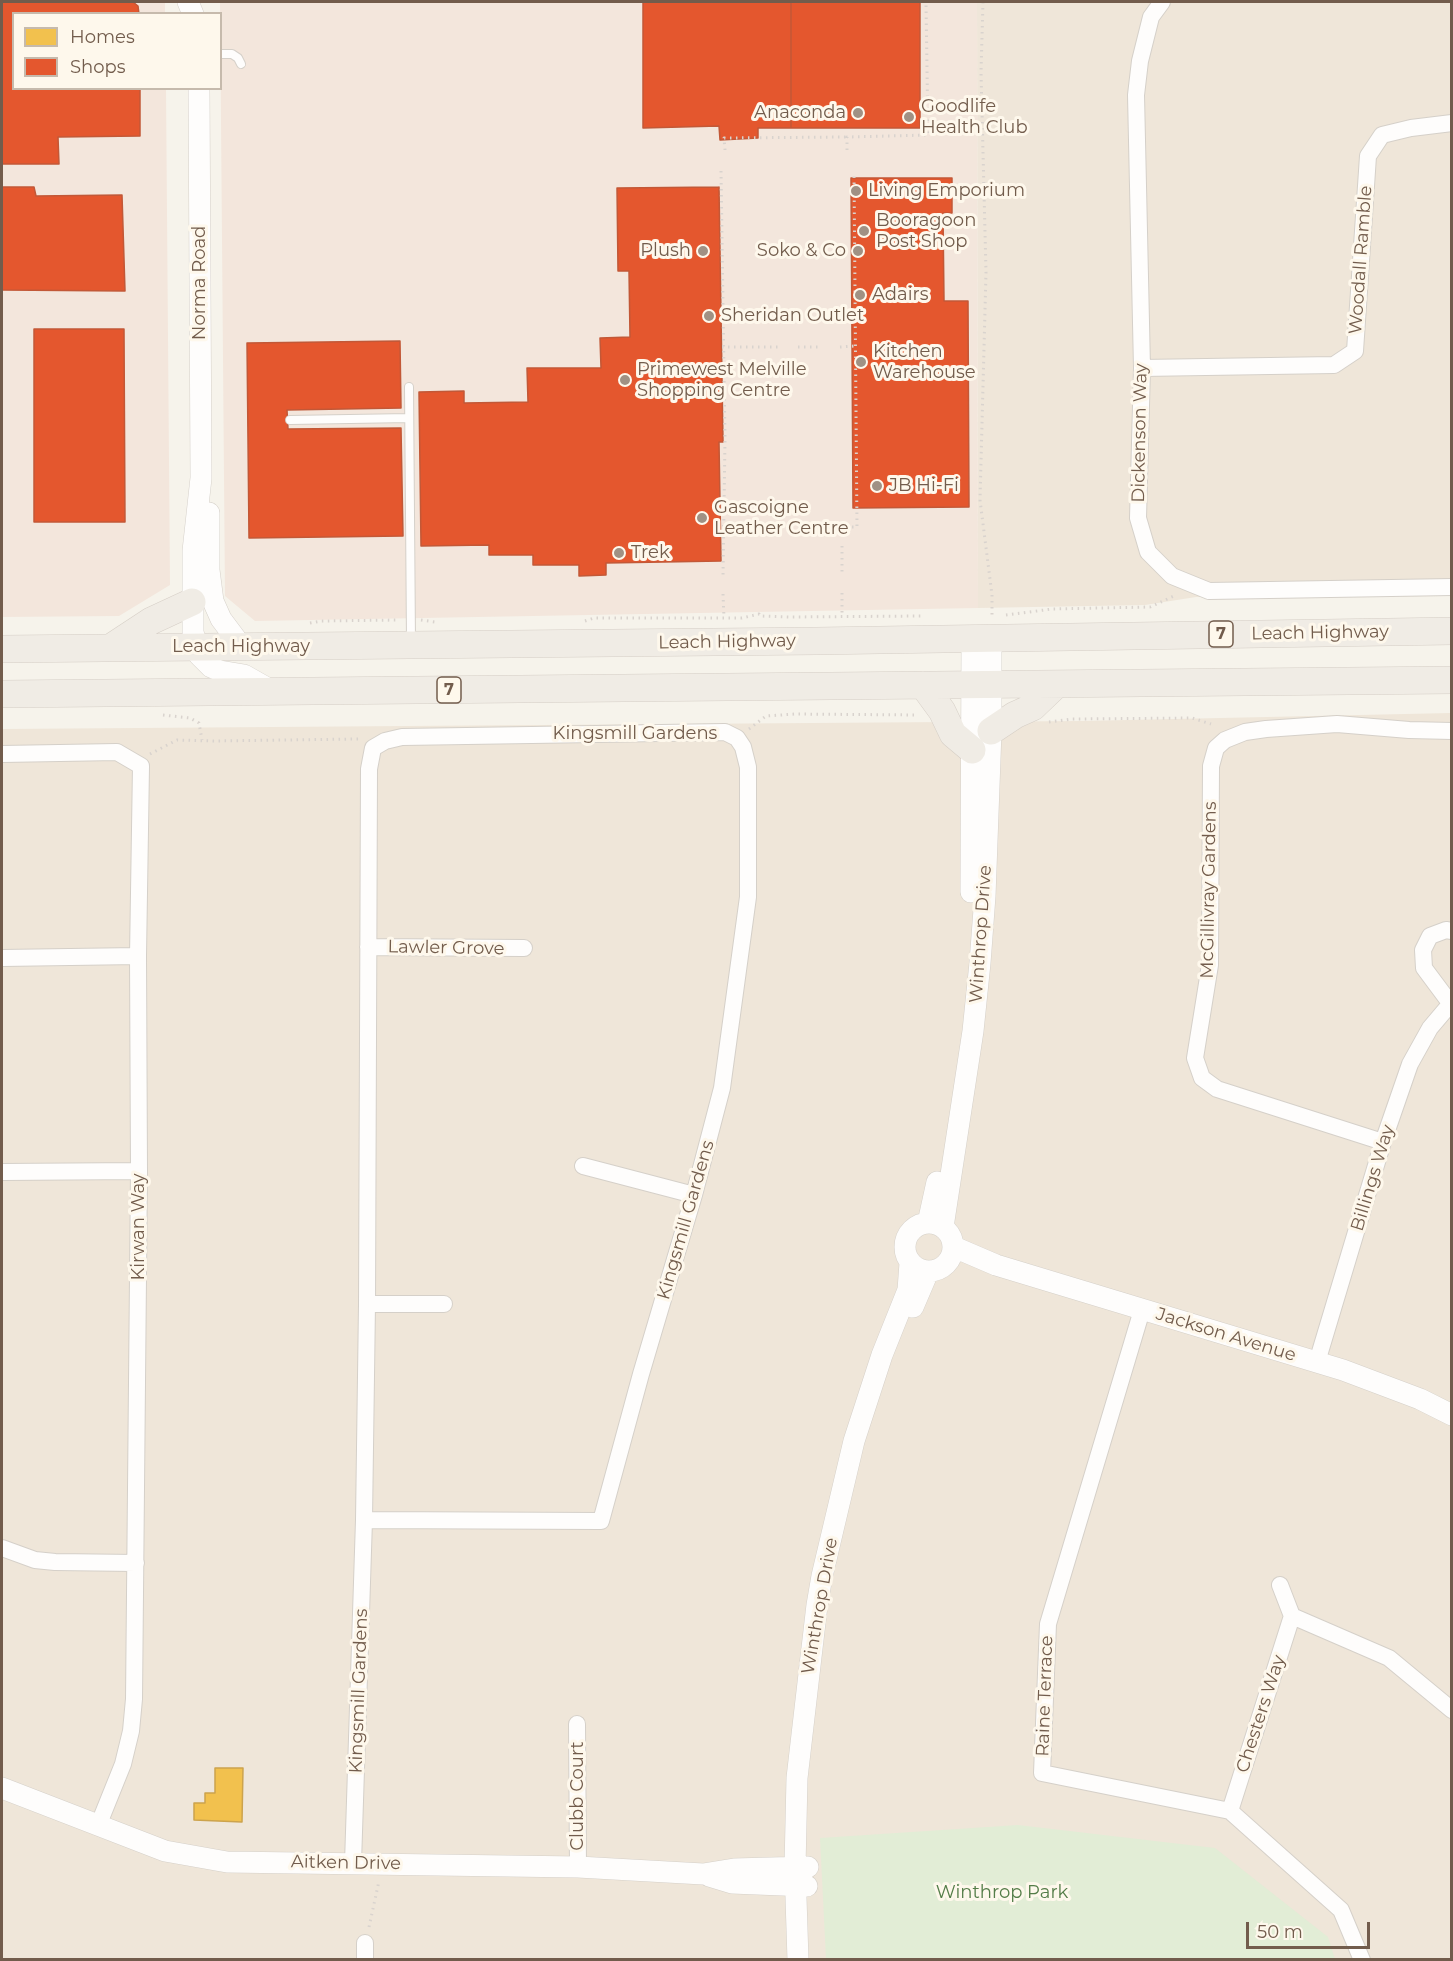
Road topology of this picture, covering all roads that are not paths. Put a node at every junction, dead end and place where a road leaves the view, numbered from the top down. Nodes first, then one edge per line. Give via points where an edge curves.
1 (1162, 2) edge
2 (222, 54) edge
3 (241, 64) dead end
4 (199, 90) edge
5 (1452, 123) edge
6 (1142, 368) junction
7 (409, 387) dead end
8 (409, 418) junction
9 (290, 420) dead end
10 (201, 478) junction
11 (1452, 587) edge
12 (192, 602) junction
13 (987, 628) junction
14 (1452, 631) edge
15 (411, 645) junction
16 (195, 647) junction
17 (242, 647) junction
18 (110, 648) junction
19 (2, 649) edge
20 (1452, 680) edge
21 (1057, 684) junction
22 (923, 685) junction
23 (982, 685) junction
24 (275, 692) junction
25 (2, 694) edge
26 (991, 731) junction
27 (1452, 731) edge
28 (972, 750) junction
29 (2, 754) edge
30 (1452, 931) edge
31 (369, 947) junction
32 (524, 948) dead end
33 (138, 956) junction
34 (2, 958) edge
35 (1451, 1002) edge
36 (1383, 1142) junction
37 (583, 1166) dead end
38 (139, 1171) junction
39 (2, 1172) edge
40 (694, 1195) junction
41 (935, 1225) junction
42 (952, 1255) junction
43 (919, 1267) junction
44 (367, 1304) junction
45 (444, 1304) dead end
46 (1142, 1310) junction
47 (1317, 1362) junction
48 (1452, 1415) edge
49 (364, 1520) junction
50 (2, 1548) edge
51 (136, 1563) junction
52 (1280, 1585) dead end
53 (1292, 1616) junction
54 (1452, 1710) edge
55 (577, 1724) dead end
56 (2, 1788) edge
57 (1230, 1811) junction
58 (98, 1826) junction
59 (353, 1863) junction
60 (578, 1867) junction
61 (801, 1876) junction
62 (798, 1959) edge
63 (811, 1959) edge
64 (1362, 1959) edge

1 - 6 street, Dickenson Way via 1151,17 1136,95
2 - 3 lane via 232,54
4 - 10 street, Norma Road
5 - 6 street, Woodall Ramble via 1382,135 1368,156 1355,351 1334,365
6 - 11 street, Dickenson Way via 1138,518 1148,552 1172,576 1209,591
7 - 8 lane
8 - 9 lane
8 - 15 lane
10 - 12 street, Norma Road
10 - 17 street, Norma Road via 209,508 213,601
12 - 16 street, Norma Road
12 - 18 highway via 151,621
13 - 14 highway, Leach Highway / 7
13 - 15 highway, Leach Highway / 7
13 - 23 street, Winthrop Drive
15 - 17 highway, Leach Highway / 7
16 - 17 highway, Leach Highway / 7
16 - 18 highway, Leach Highway / 7
16 - 24 street via 211,667 244,675
18 - 19 highway, Leach Highway / 7
20 - 21 highway, 7
21 - 23 highway, 7
21 - 26 highway via 1033,707
22 - 23 highway, 7
22 - 24 highway, 7
22 - 28 highway via 942,711 952,734
23 - 26 street, Winthrop Drive
23 - 28 street, Winthrop Drive
24 - 25 highway, 7
26 - 41 street, Winthrop Drive via 985,896 973,1031
27 - 36 street, McGillivray Gardens via 1337,724 1245,732 1216,748 1211,766 1210,965 1195,1058 1202,1078 1217,1089
28 - 41 street, Winthrop Drive via 971,909
29 - 33 street, Kirwan Way via 117,752 141,766
30 - 35 street, Billings Way via 1430,936 1423,950 1424,968
31 - 32 street, Lawler Grove
31 - 40 street, Kingsmill Gardens via 369,769 373,748 385,741 402,737 725,732 737,738 748,767 748,897 722,1088
31 - 44 street, Kingsmill Gardens
33 - 34 street
33 - 38 street, Kirwan Way
35 - 36 street, Billings Way via 1430,1028 1410,1064
36 - 47 street, Billings Way
37 - 40 street
38 - 39 street
38 - 51 street, Kirwan Way
40 - 49 street, Kingsmill Gardens via 601,1521
41 - 42 street via 949,1232
41 - 43 street via 914,1228 905,1241 906,1256
42 - 43 street via 943,1268
42 - 46 street, Jackson Avenue
43 - 61 street, Winthrop Drive via 913,1307 868,1443 834,1587 814,1735
44 - 45 street
44 - 49 street, Kingsmill Gardens
46 - 47 street, Jackson Avenue
46 - 57 street, Raine Terrace via 1048,1624 1042,1773
47 - 48 street, Jackson Avenue via 1384,1384
49 - 59 street, Kingsmill Gardens
50 - 51 street via 35,1560
51 - 58 street, Kirwan Way via 131,1731 123,1764
52 - 53 street
53 - 54 street via 1389,1658
53 - 57 street, Chesters Way
55 - 60 street, Clubb Court
56 - 58 street, Aitken Drive
57 - 64 street via 1341,1910
58 - 59 street, Aitken Drive via 165,1851 227,1862
59 - 60 street, Aitken Drive
60 - 61 street, Aitken Drive via 703,1874 732,1884
61 - 62 street, Winthrop Drive
61 - 63 street, Winthrop Drive

